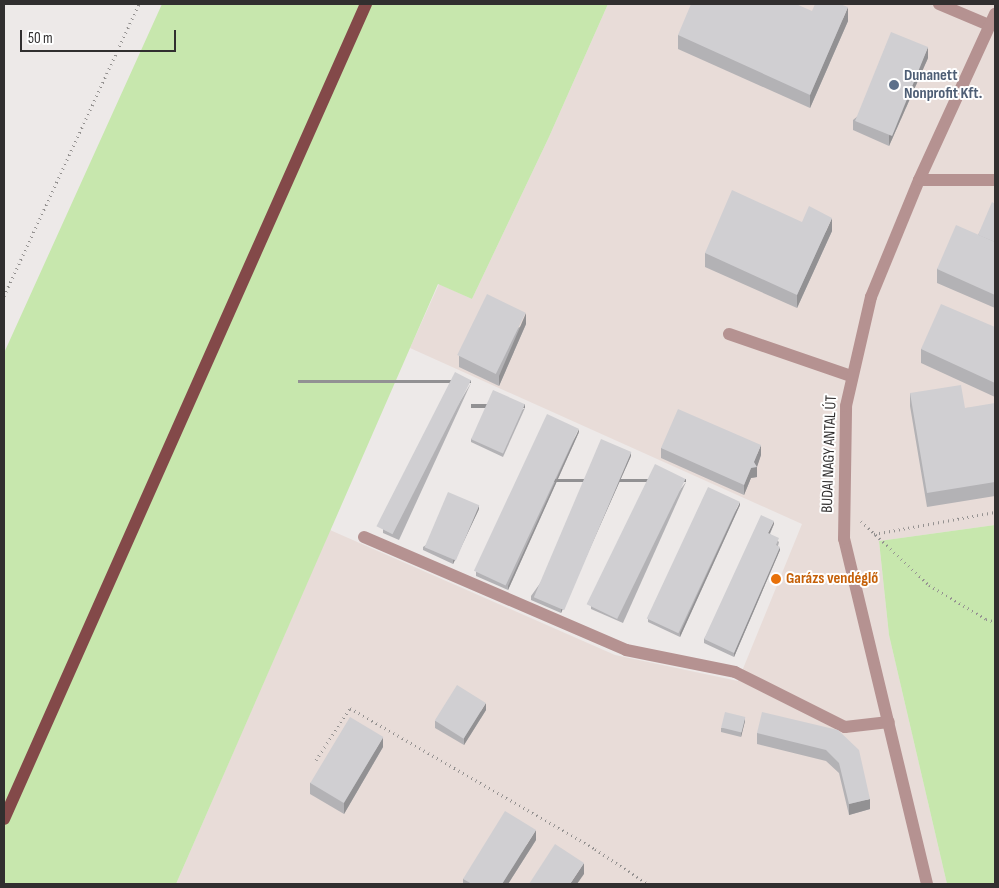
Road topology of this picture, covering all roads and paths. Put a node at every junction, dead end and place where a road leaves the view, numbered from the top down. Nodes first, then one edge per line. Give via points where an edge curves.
1 (139, 4) edge
2 (366, 4) edge
3 (939, 4) edge
4 (992, 20) edge
5 (919, 180) junction
6 (995, 180) edge
7 (4, 296) edge
8 (729, 334) dead end
9 (851, 376) junction
10 (995, 512) edge
11 (364, 537) dead end
12 (995, 622) edge
13 (889, 722) junction
14 (316, 760) dead end
15 (4, 819) edge
16 (648, 884) edge
17 (927, 884) edge

1 - 7 path
2 - 15 main road
3 - 4 street
4 - 5 street, BUDAI NAGY ANTAL ÚT
5 - 6 street
5 - 9 street, BUDAI NAGY ANTAL ÚT via 872,297
8 - 9 street
9 - 13 street, BUDAI NAGY ANTAL ÚT via 846,406 844,539
10 - 12 path via 873,534 929,586
11 - 13 street via 626,650 735,672 845,727
13 - 17 street, BUDAI NAGY ANTAL ÚT
14 - 16 path via 350,708 595,849

